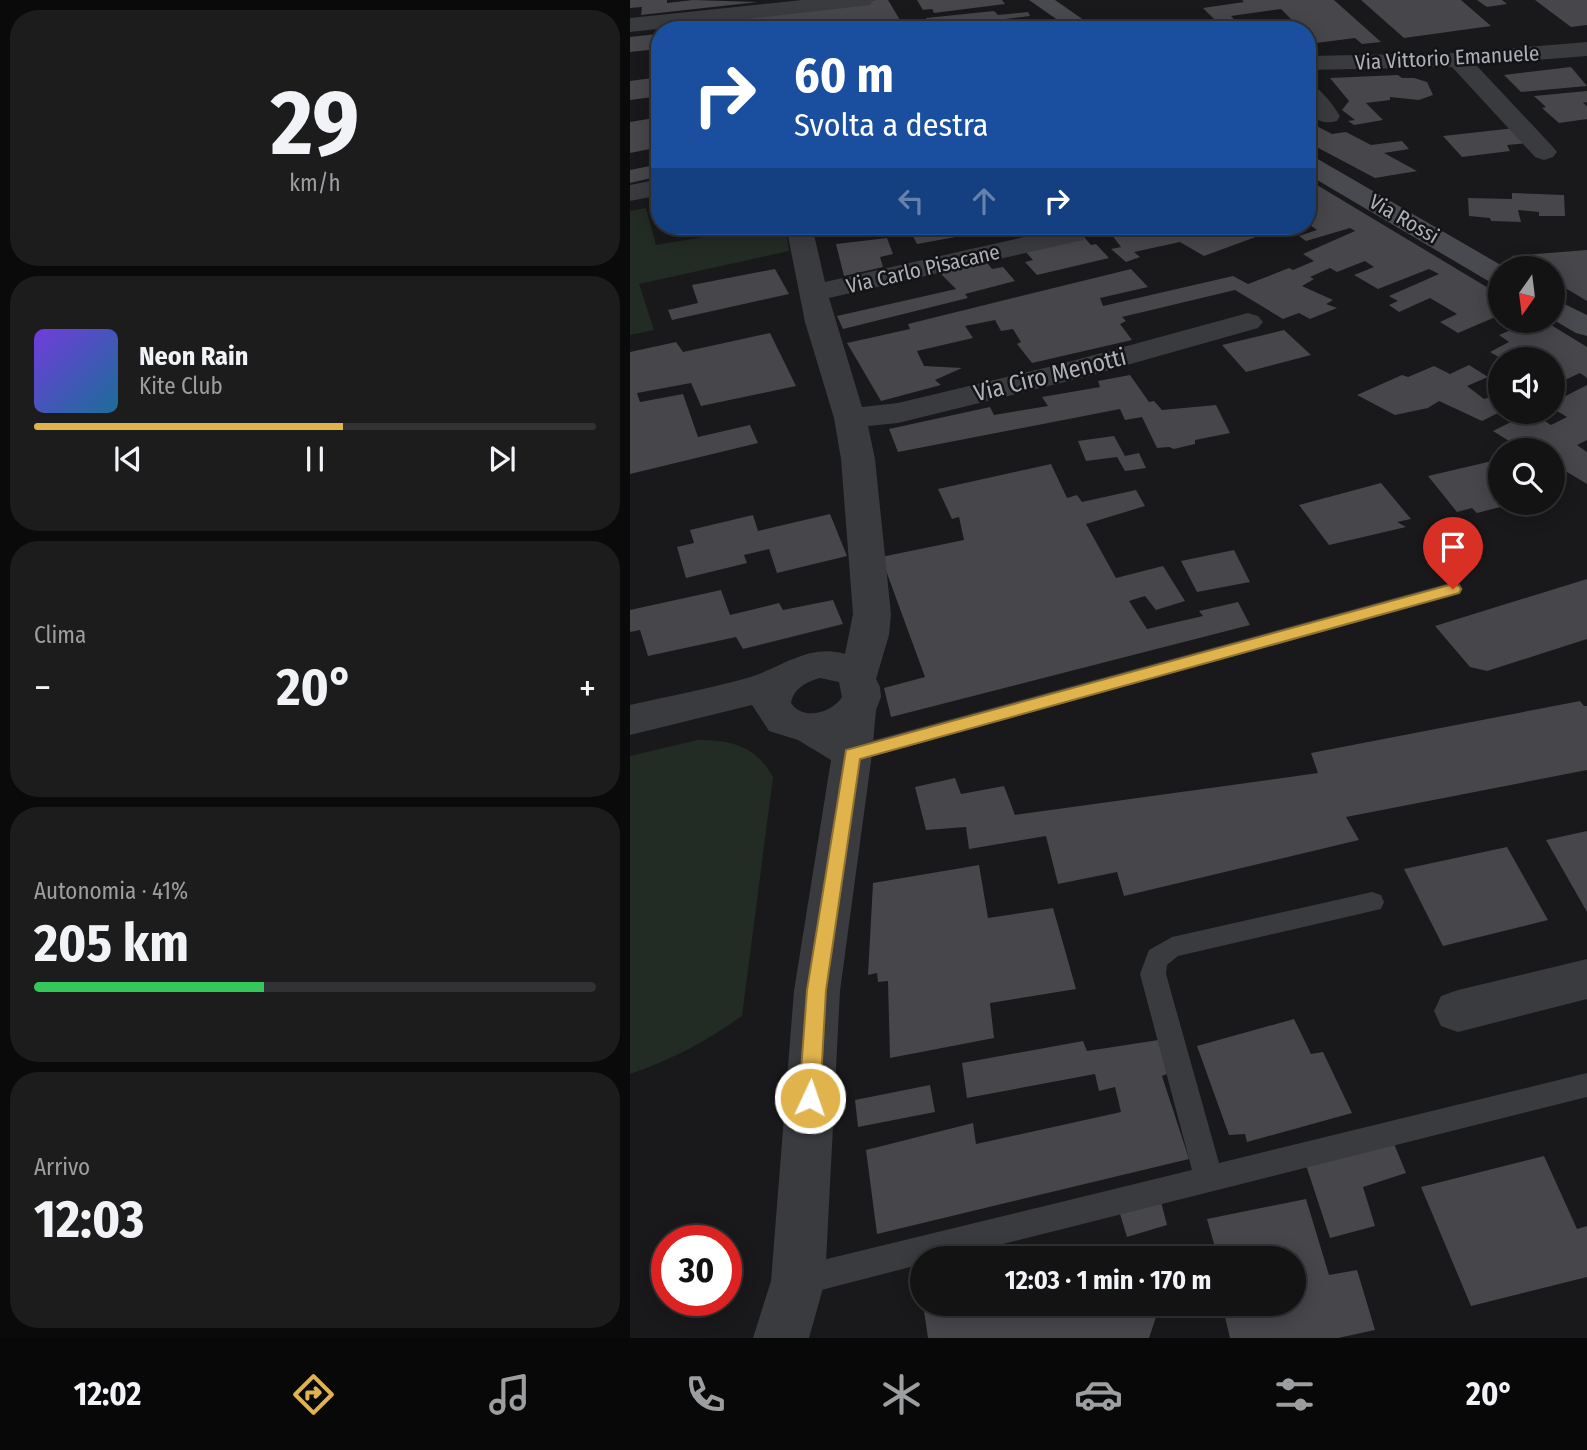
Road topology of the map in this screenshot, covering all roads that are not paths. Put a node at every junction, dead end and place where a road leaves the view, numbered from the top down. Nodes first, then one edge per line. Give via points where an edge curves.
1 (862, 0) edge
2 (1040, 0) edge
3 (667, 21) edge
4 (1073, 21) edge
5 (651, 23) edge
6 (630, 25) edge
7 (1587, 49) edge
8 (1458, 60) junction
9 (1316, 63) edge
10 (1316, 102) edge
11 (1328, 116) dead end
12 (1545, 152) dead end
13 (1316, 168) edge
14 (651, 189) edge
15 (630, 193) edge
16 (801, 235) edge
17 (1069, 235) edge
18 (1488, 269) edge
19 (814, 293) junction
20 (1565, 314) edge
21 (1248, 322) dead end
22 (1587, 327) edge
23 (850, 418) junction
24 (1453, 589) dead end
25 (856, 693) junction
26 (779, 694) junction
27 (630, 720) edge
28 (808, 728) junction
29 (852, 754) junction
30 (1372, 902) dead end
31 (1587, 979) edge
32 (1458, 1011) dead end
33 (1587, 1085) edge
34 (1209, 1179) junction
35 (798, 1281) junction
36 (781, 1338) edge
37 (811, 1338) edge

1 - 3 street
2 - 4 street
5 - 6 street
7 - 8 street, Via Vittorio Emanuele
8 - 9 street, Via Vittorio Emanuele
8 - 12 street
10 - 11 street
13 - 18 street, Via Rossi
14 - 15 street
16 - 19 street
17 - 19 street, Via Carlo Pisacane
19 - 23 street
20 - 22 street
21 - 23 street, Via Ciro Menotti via 925,407
23 - 25 street via 872,614
24 - 29 lane
25 - 26 street via 847,670 821,664 806,667
25 - 28 street via 839,722
25 - 29 street
26 - 27 street via 735,695
26 - 28 street via 781,719
28 - 29 street
29 - 35 street via 817,990
30 - 34 lane via 1172,947 1159,954 1153,974
31 - 32 street
33 - 34 lane
34 - 35 lane
35 - 36 street
35 - 37 street

